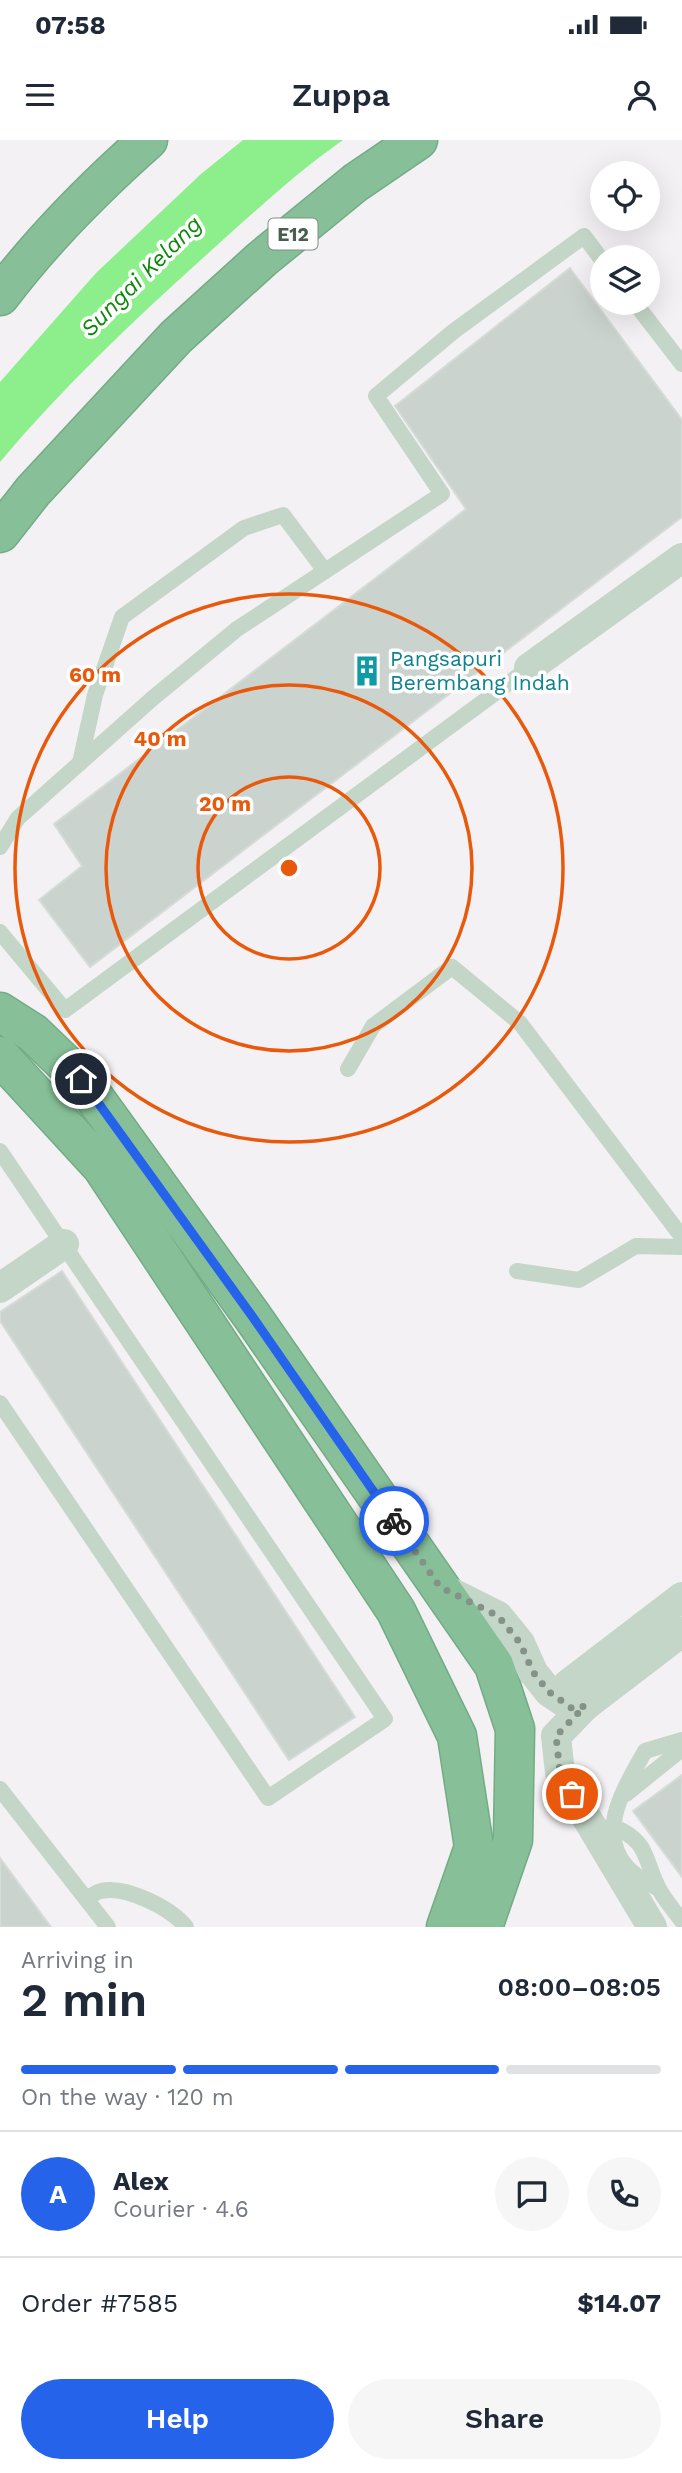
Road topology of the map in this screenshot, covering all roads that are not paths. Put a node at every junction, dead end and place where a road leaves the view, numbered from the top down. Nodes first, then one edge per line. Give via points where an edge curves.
1 (148, 140) edge
2 (418, 140) edge
3 (591, 245) edge
4 (0, 296) edge
5 (644, 315) edge
6 (682, 365) edge
7 (0, 533) edge
8 (682, 558) edge
9 (325, 571) junction
10 (529, 668) joint
11 (80, 763) junction
12 (0, 847) edge
13 (0, 932) edge
14 (0, 1012) edge
15 (0, 1056) edge
16 (348, 1069) dead end
17 (0, 1151) edge
18 (682, 1237) edge
19 (64, 1244) junction
20 (682, 1247) edge
21 (517, 1271) dead end
22 (0, 1288) edge
23 (0, 1403) edge
24 (440, 1587) junction
25 (682, 1597) edge
26 (682, 1632) edge
27 (572, 1697) junction
28 (682, 1740) edge
29 (682, 1749) edge
30 (634, 1782) junction
31 (0, 1789) edge
32 (86, 1899) junction
33 (682, 1921) edge
34 (646, 1925) edge
35 (108, 1927) edge
36 (186, 1927) edge
37 (446, 1927) edge
38 (483, 1927) edge

1 - 4 highway via 114,170
2 - 7 highway, E12 via 355,183 176,337 33,491
3 - 9 lane via 584,236 454,331 376,396 442,494
5 - 6 lane
8 - 10 street
9 - 11 lane via 237,629
9 - 11 lane via 283,515 244,528 122,617 95,695
10 - 13 lane via 65,1010
11 - 12 lane via 18,818
14 - 24 highway via 33,1033 81,1079
15 - 37 highway via 102,1167 396,1611 457,1735 474,1847
16 - 18 lane via 373,1026 452,967 520,1023
17 - 19 lane
19 - 22 street
19 - 23 lane via 385,1719 268,1798
20 - 21 lane via 636,1246 579,1280
24 - 27 street via 498,1616 549,1692
24 - 38 highway via 494,1665 515,1729 513,1840
25 - 27 street
26 - 27 street
27 - 34 street via 556,1736 560,1773
28 - 30 lane via 645,1751
29 - 30 lane
30 - 33 lane via 619,1800 613,1847 628,1869 659,1889
31 - 32 lane
32 - 35 lane
32 - 36 lane via 99,1891 116,1891 156,1903

